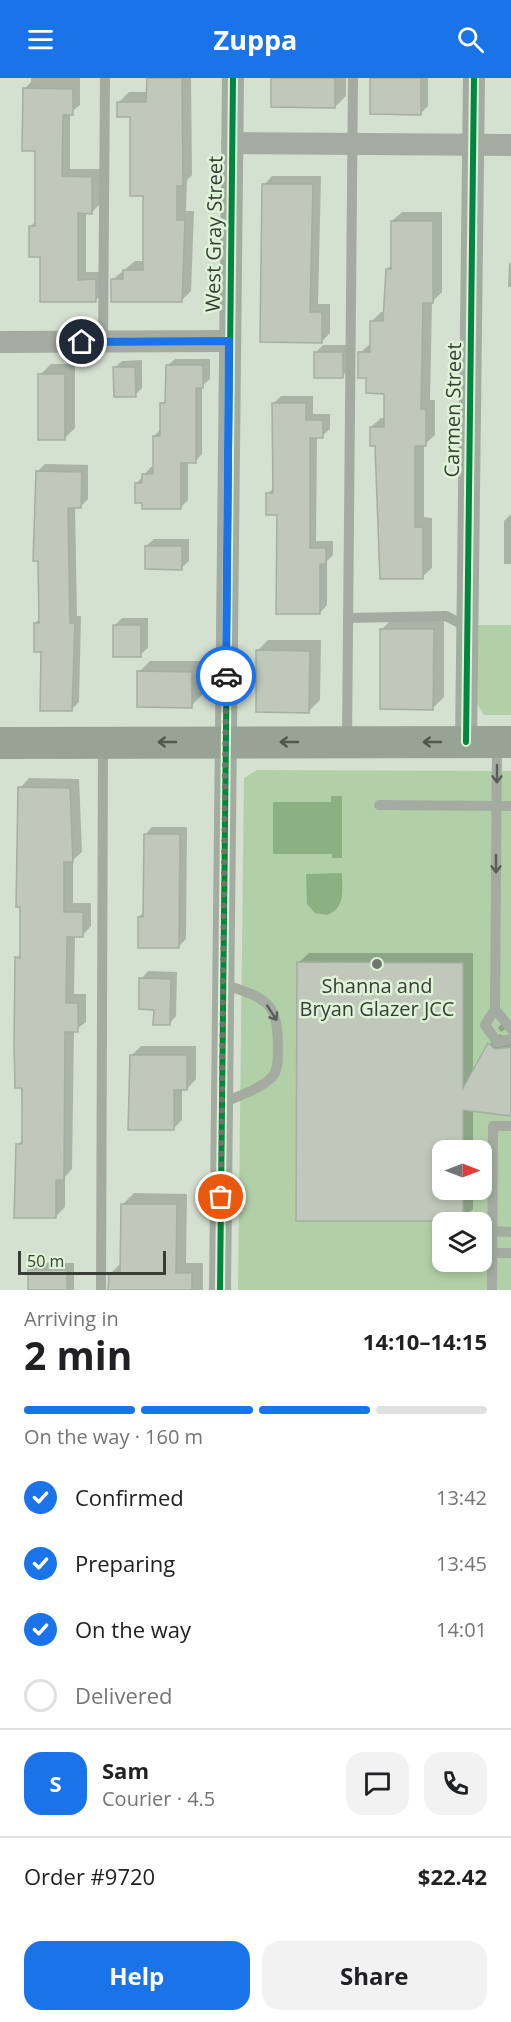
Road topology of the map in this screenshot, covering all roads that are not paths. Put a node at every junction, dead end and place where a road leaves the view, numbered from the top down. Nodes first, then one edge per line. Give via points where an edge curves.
1 (105, 78) edge
2 (233, 78) edge
3 (353, 78) edge
4 (474, 78) edge
5 (232, 143) junction
6 (352, 144) junction
7 (473, 145) junction
8 (511, 145) edge
9 (229, 341) junction
10 (0, 342) edge
11 (103, 342) junction
12 (348, 618) junction
13 (467, 627) junction
14 (103, 742) junction
15 (226, 742) junction
16 (347, 742) junction
17 (466, 742) junction
18 (504, 742) edge
19 (0, 743) edge
20 (379, 805) dead end
21 (496, 806) junction
22 (511, 806) edge
23 (224, 984) junction
24 (495, 1009) junction
25 (511, 1029) edge
26 (511, 1039) edge
27 (222, 1103) junction
28 (511, 1126) edge
29 (492, 1231) joint
30 (511, 1232) edge
31 (492, 1253) edge
32 (511, 1253) edge
33 (492, 1272) edge
34 (100, 1290) edge
35 (220, 1290) edge
36 (492, 1290) edge

1 - 11 lane
2 - 5 street, West Gray Street
3 - 6 lane
4 - 7 street, Carmen Street
5 - 6 street
5 - 9 street, West Gray Street
6 - 7 street
6 - 12 lane
7 - 8 street
7 - 13 street, Carmen Street
9 - 11 street
9 - 15 street, West Gray Street
10 - 11 street
12 - 13 lane via 446,616
12 - 16 lane
13 - 17 street, Carmen Street
15 -> 14 main road
14 - 19 main road
14 - 34 lane
16 -> 15 main road
15 - 23 street, West Gray Street
17 -> 16 main road
17 - 18 main road
18 -> 21 lane
20 - 21 lane
21 - 22 lane
21 -> 24 lane
23 - 27 street, West Gray Street
23 -> 27 lane via 253,994 270,1007 278,1020 278,1064 273,1076 255,1089
24 - 25 lane
24 - 26 lane via 485,1025 497,1042
27 - 35 street, West Gray Street
28 - 29 lane via 493,1126
29 - 30 lane
31 - 32 lane
33 - 36 lane

